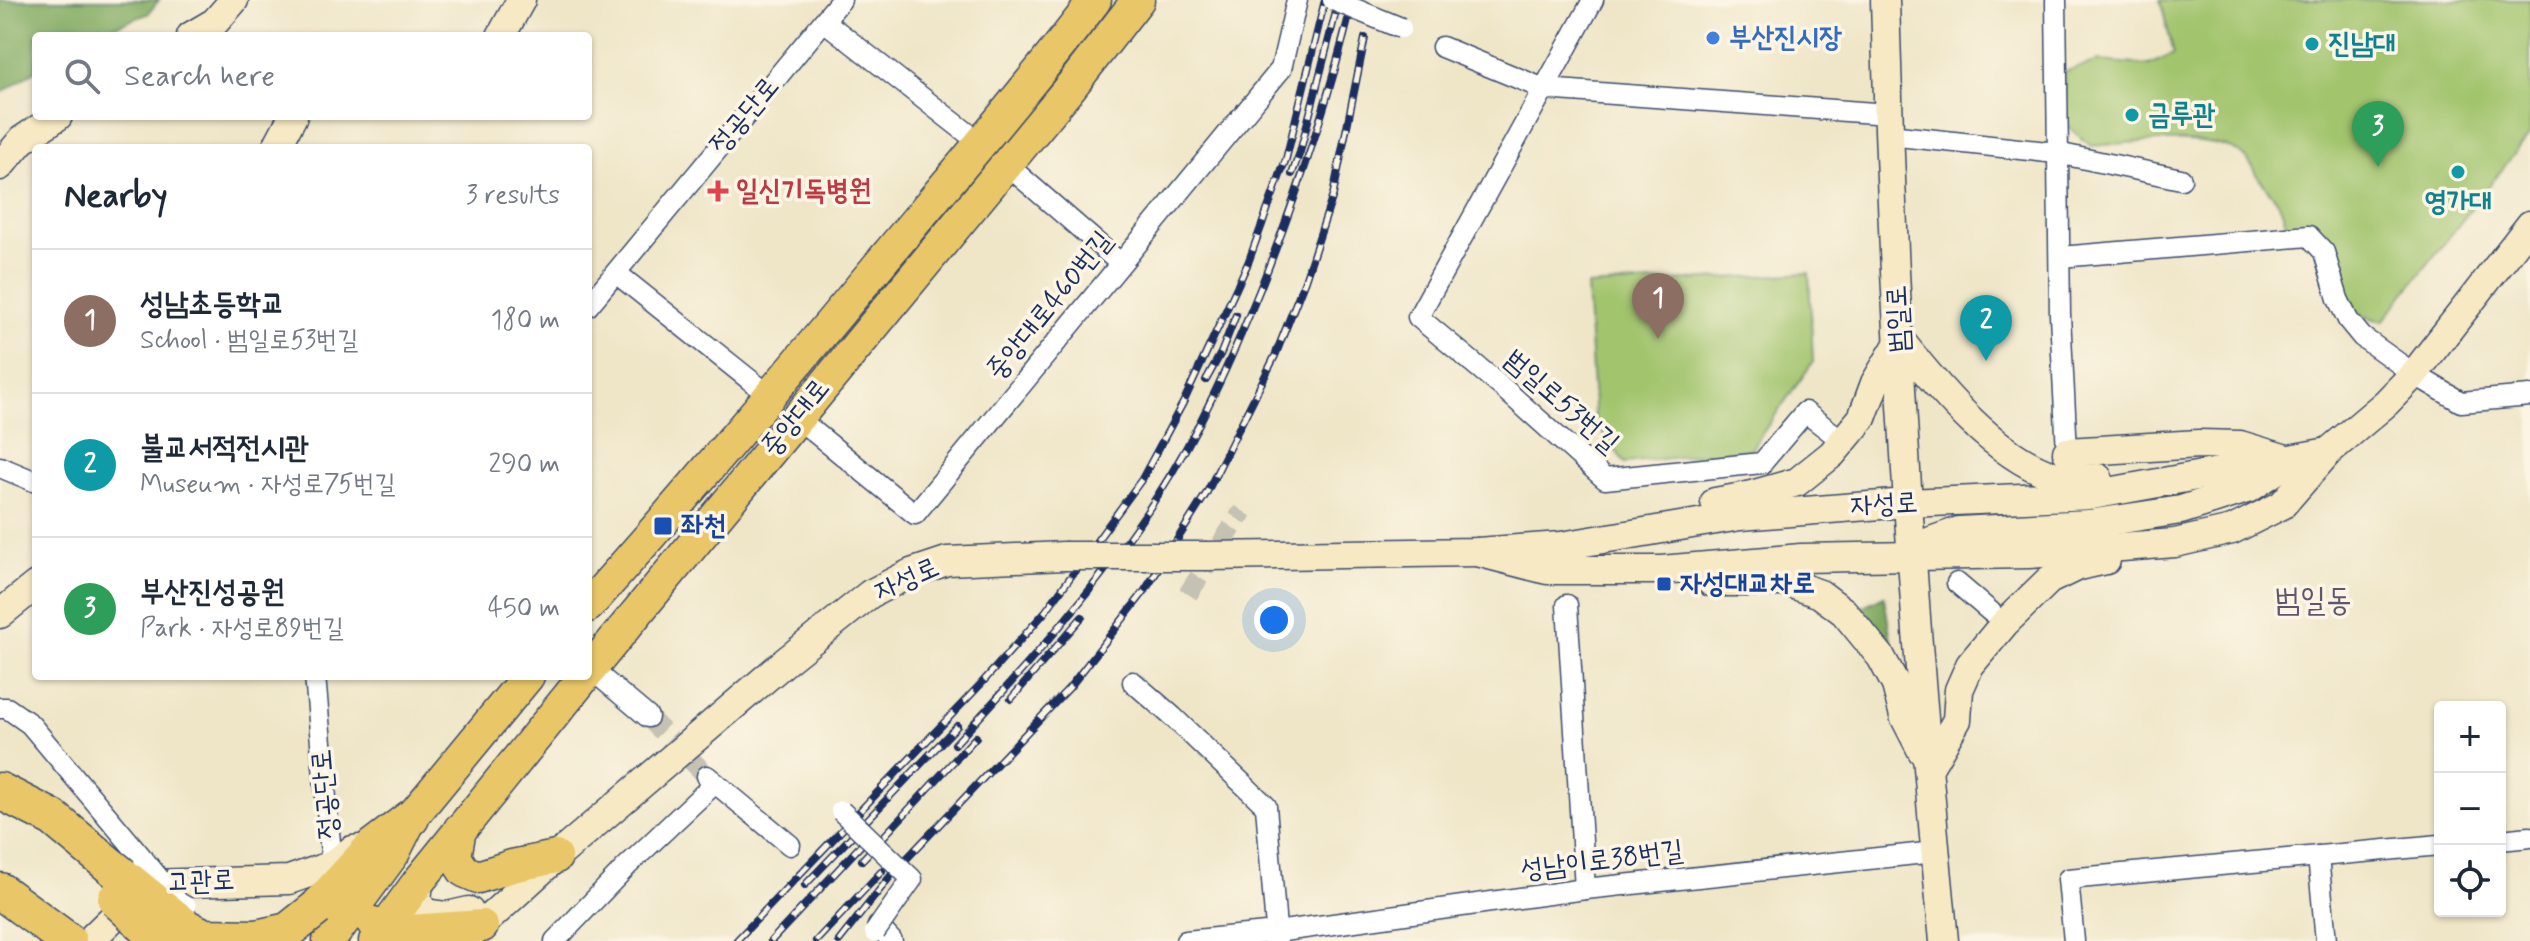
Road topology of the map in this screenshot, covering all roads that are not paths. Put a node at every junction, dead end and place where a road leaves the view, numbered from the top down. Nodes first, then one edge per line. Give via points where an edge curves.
1 (234, 0) edge
2 (521, 0) edge
3 (841, 0) edge
4 (1095, 0) edge
5 (1297, 0) edge
6 (1333, 0) edge
7 (1593, 0) edge
8 (1885, 0) edge
9 (2056, 0) edge
10 (1138, 3) edge
11 (824, 21) junction
12 (1401, 28) dead end
13 (198, 32) edge
14 (503, 32) edge
15 (1442, 47) dead end
16 (1544, 89) junction
17 (52, 120) edge
18 (291, 120) edge
19 (1888, 124) junction
20 (980, 143) junction
21 (278, 144) edge
22 (2057, 153) junction
23 (1006, 164) junction
24 (0, 166) edge
25 (2181, 179) dead end
26 (2530, 225) edge
27 (2060, 257) junction
28 (1120, 263) junction
29 (616, 273) junction
30 (592, 301) edge
31 (1900, 340) junction
32 (2414, 374) junction
33 (770, 396) junction
34 (2530, 396) edge
35 (796, 417) junction
36 (1844, 442) junction
37 (2067, 452) joint
38 (2328, 452) junction
39 (2292, 460) junction
40 (0, 467) edge
41 (32, 480) edge
42 (2163, 483) junction
43 (1907, 503) junction
44 (655, 531) junction
45 (1561, 546) junction
46 (2127, 547) junction
47 (1477, 552) junction
48 (1911, 556) junction
49 (1661, 570) junction
50 (1957, 583) dead end
51 (32, 588) edge
52 (592, 602) edge
53 (1567, 605) dead end
54 (641, 608) junction
55 (1991, 612) dead end
56 (0, 614) edge
57 (592, 667) edge
58 (592, 675) edge
59 (315, 680) edge
60 (525, 680) edge
61 (581, 680) edge
62 (1133, 682) dead end
63 (0, 708) edge
64 (648, 717) tunnel mouth
65 (1930, 766) junction
66 (0, 791) edge
67 (841, 811) dead end
68 (411, 818) junction
69 (460, 829) junction
70 (2530, 837) edge
71 (2506, 839) edge
72 (790, 845) dead end
73 (374, 846) junction
74 (2434, 846) edge
75 (1935, 852) junction
76 (2318, 856) junction
77 (556, 857) junction
78 (332, 865) junction
79 (119, 870) junction
80 (419, 881) junction
81 (1585, 889) junction
82 (0, 891) edge
83 (364, 894) junction
84 (0, 904) edge
85 (315, 916) edge
86 (110, 920) junction
87 (422, 933) edge
88 (882, 933) edge
89 (1277, 936) edge
90 (63, 939) edge
91 (158, 941) edge
92 (555, 941) edge
93 (1186, 941) edge
94 (1194, 941) edge
95 (1944, 941) edge
96 (2074, 941) edge
97 (2326, 941) edge

1 - 13 main road
2 - 14 main road
3 - 11 street, 정공단로
4 - 20 main road, 중앙대로
5 - 28 street, 중앙대로460번길 via 1281,69
6 - 12 street, bridge
7 - 16 street
8 - 19 main road, 범일로
9 - 22 street
10 - 23 main road, 중앙대로
11 - 20 street
11 - 29 street, 정공단로
15 - 16 street
16 - 19 street
16 - 36 street, 범일로53번길 via 1418,317 1605,479 1762,463 1805,412
17 - 24 main road via 22,140
18 - 21 main road
19 - 22 street
19 - 31 main road, 범일로
20 - 33 main road, 중앙대로
22 - 25 street
22 - 27 street
23 - 28 street
23 - 35 main road, 중앙대로
26 - 32 main road, 자성로
27 - 32 street via 2309,236 2324,252 2348,320 2362,337
27 - 37 street
28 - 35 street, 중앙대로460번길 via 915,514
29 - 30 street, 정공단로
29 - 33 street, 중앙대로
31 - 36 main road via 1862,418
31 - 42 main road via 1974,423 2024,462 2061,478
31 - 43 main road, 범일로
32 - 34 street via 2461,402
32 - 38 main road, 자성로
33 - 44 main road, 중앙대로
35 - 54 main road, 중앙대로
36 - 45 main road via 1797,482 1629,522
37 - 39 main road via 2240,445
38 - 39 main road, 자성로
38 - 46 main road, 자성로 via 2282,505 2232,530
39 - 42 main road, 자성로
39 - 48 main road, 자성로 via 2250,488 2181,510 2089,524 1959,531 1931,541
40 - 41 street
42 - 43 main road, 자성로 via 2092,495
43 - 45 main road, 자성로 via 1740,516
43 - 48 main road, 범일로
44 - 52 main road, 중앙대로
44 - 54 main road via 641,560 594,621 594,631
45 - 47 main road, 자성로
46 - 48 main road, 자성로
46 - 65 main road via 2111,559 2049,580 2004,624 1970,665 1959,690 1957,720
47 - 49 main road, 자성로 via 1547,570
47 - 77 main road, 자성로, bridge via 947,561 870,594
48 - 49 main road, 자성로 via 1801,558
48 - 65 main road, 범일로
49 - 65 main road via 1714,583 1786,582 1820,594 1844,612 1881,657
50 - 55 street
51 - 56 main road
53 - 81 street
54 - 57 main road, 중앙대로
58 - 64 street
59 - 78 street, 정공단로
60 - 68 main road
61 - 69 main road, 중앙대로
62 - 89 street via 1266,806
63 - 79 street via 30,724
65 - 75 main road, 범일로
66 - 79 highway
67 - 88 street, bridge via 912,879
68 - 73 highway
68 - 83 main road
69 - 77 main road via 455,857 464,871 478,877
69 - 80 main road, 중앙대로
70 - 71 street
72 - 92 street via 710,780
73 - 78 main road, 정공단로 via 352,850
73 - 85 highway
74 - 76 street
75 - 81 street, 성남이로38번길
75 - 95 main road
76 - 96 street via 2068,879
76 - 97 street
77 - 87 main road, 자성로
78 - 85 street
78 - 86 main road, 고관로 via 289,880 148,884
79 - 85 highway, bridge via 205,937 256,938 288,931
79 - 91 highway, bridge
80 - 87 main road, 중앙대로
80 - 87 main road via 417,901 425,913 447,916
81 - 89 street, 성남이로38번길
82 - 90 highway
83 - 85 main road
83 - 87 main road via 369,918
84 - 90 highway
86 - 90 main road, 고관로
86 - 91 main road
89 - 94 street, 성남이로38번길
93 - 94 street, 성남이로38번길

